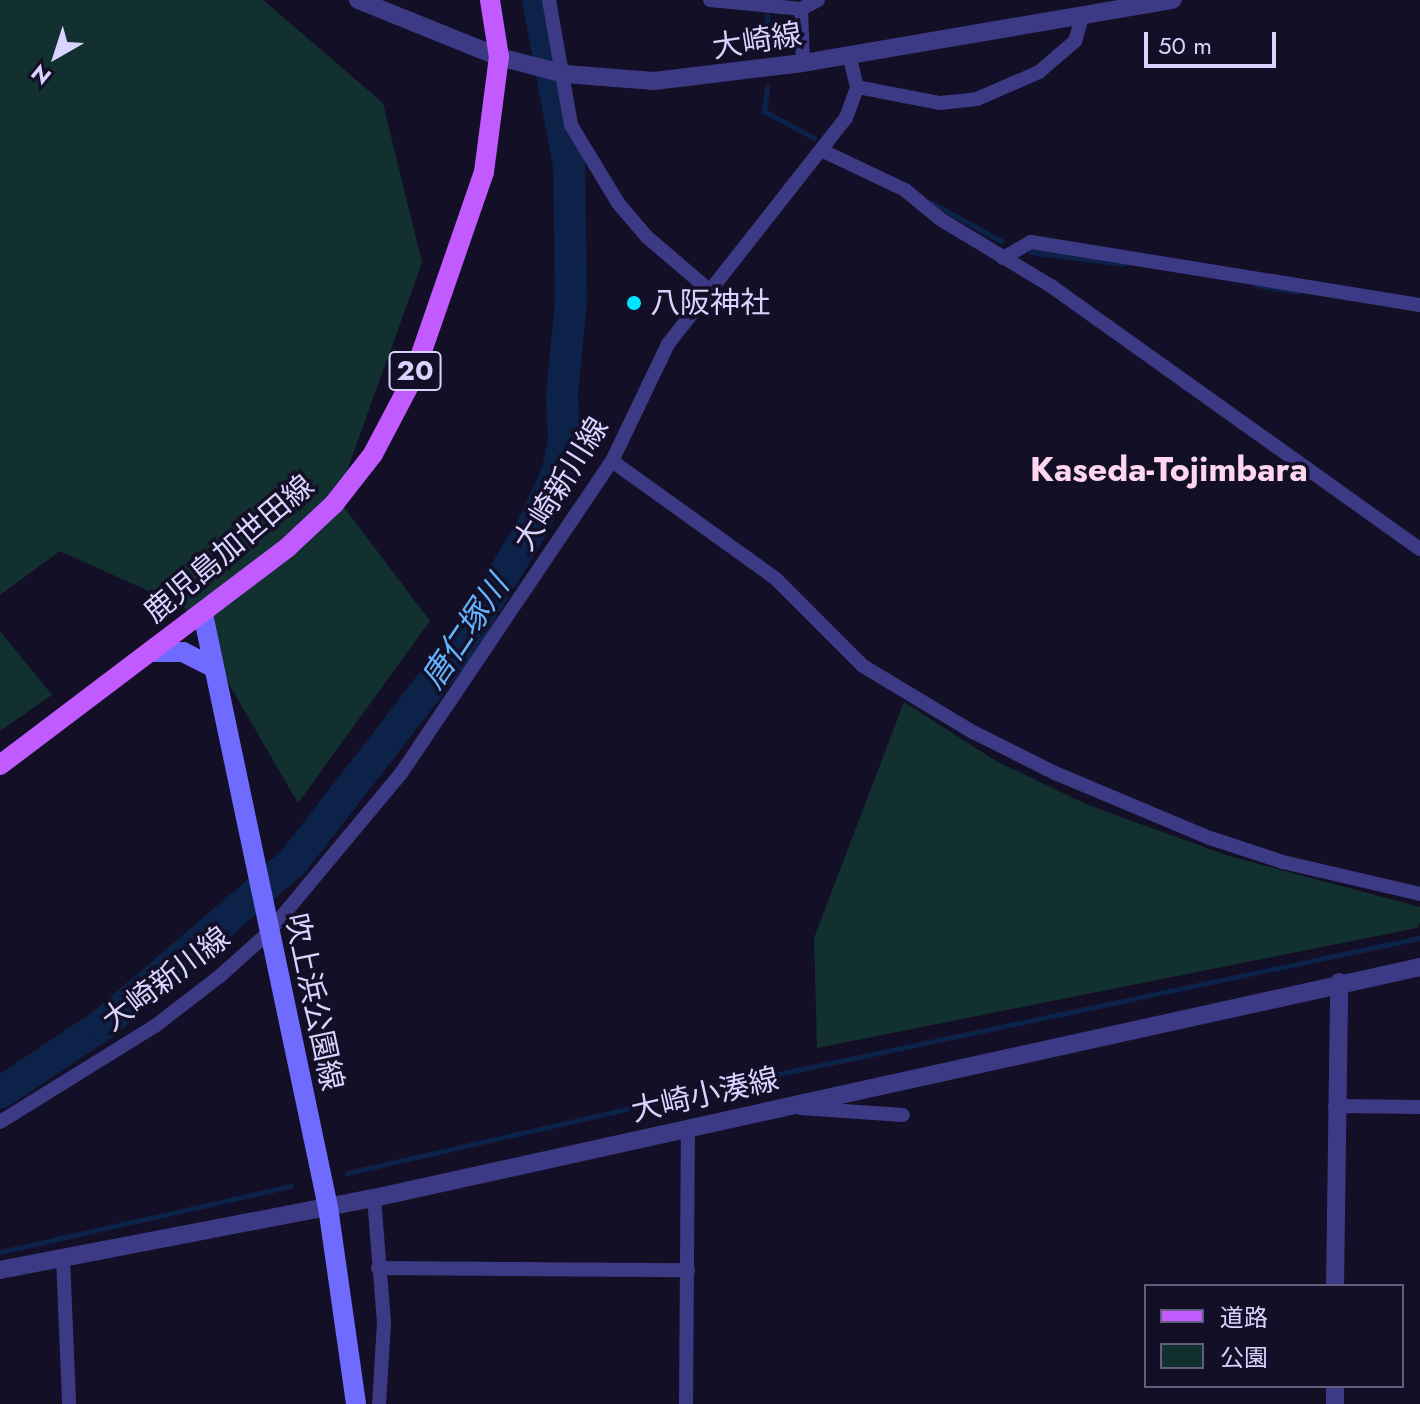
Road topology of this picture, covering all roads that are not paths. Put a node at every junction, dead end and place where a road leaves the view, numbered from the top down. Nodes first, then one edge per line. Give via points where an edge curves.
1 (358, 0) edge
2 (490, 0) edge
3 (549, 0) edge
4 (710, 0) edge
5 (818, 0) edge
6 (1173, 0) edge
7 (801, 9) junction
8 (1082, 18) junction
9 (849, 54) junction
10 (499, 57) junction
11 (803, 63) junction
12 (562, 73) junction
13 (857, 87) junction
14 (823, 151) junction
15 (1003, 258) junction
16 (709, 290) junction
17 (1420, 305) edge
18 (612, 461) junction
19 (1420, 549) edge
20 (203, 614) junction
21 (151, 652) junction
22 (214, 668) junction
23 (0, 765) edge
24 (1420, 894) edge
25 (266, 925) junction
26 (1420, 967) edge
27 (1339, 982) junction
28 (1335, 1106) junction
29 (778, 1107) junction
30 (1420, 1107) edge
31 (903, 1115) dead end
32 (0, 1122) edge
33 (688, 1127) junction
34 (374, 1198) junction
35 (328, 1207) junction
36 (63, 1258) junction
37 (378, 1268) junction
38 (0, 1270) edge
39 (688, 1270) junction
40 (1335, 1284) edge
41 (69, 1404) edge
42 (356, 1404) edge
43 (379, 1404) edge
44 (686, 1404) edge

1 - 10 street, 大崎線
2 - 10 main road, 鹿児島加世田線 / 20
3 - 12 street
4 - 7 street
5 - 7 street
6 - 8 street, 大崎線
7 - 11 street
8 - 9 street, 大崎線
8 - 13 street via 1075,41 1039,72 977,99 940,103
9 - 11 street, 大崎線
9 - 13 street
10 - 12 street, 大崎線
10 - 20 main road, 鹿児島加世田線 / 20 via 484,172 470,224 390,427 334,504
11 - 12 street, 大崎線 via 654,81
12 - 16 street via 571,125 618,203 647,237
13 - 14 street, 大崎新川線 via 846,118
14 - 15 street via 905,190
14 - 16 street, 大崎新川線
15 - 17 street via 1031,242
15 - 19 street via 1051,286
16 - 18 street, 大崎新川線 via 668,344
18 - 24 street via 776,579 863,666 973,732 1210,838 1283,862
18 - 25 street, 大崎新川線 via 402,772
20 - 21 main road, 鹿児島加世田線 / 20
20 - 22 main road, 吹上浜公園線
21 - 22 main road via 183,652
21 - 23 main road, 鹿児島加世田線 / 20
22 - 25 main road, 吹上浜公園線
25 - 32 street, 大崎新川線 via 155,1026
25 - 35 main road, 吹上浜公園線
26 - 27 street, 大崎小湊線
27 - 28 street
27 - 29 street, 大崎小湊線
28 - 30 street
28 - 40 street
29 - 31 street
29 - 33 street, 大崎小湊線
33 - 34 street, 大崎小湊線
33 - 39 street
34 - 35 street, 大崎小湊線
34 - 37 street
35 - 36 street, 大崎小湊線
35 - 42 main road, 吹上浜公園線
36 - 38 street, 大崎小湊線
36 - 41 street
37 - 39 street
37 - 43 street via 384,1323
39 - 44 street

